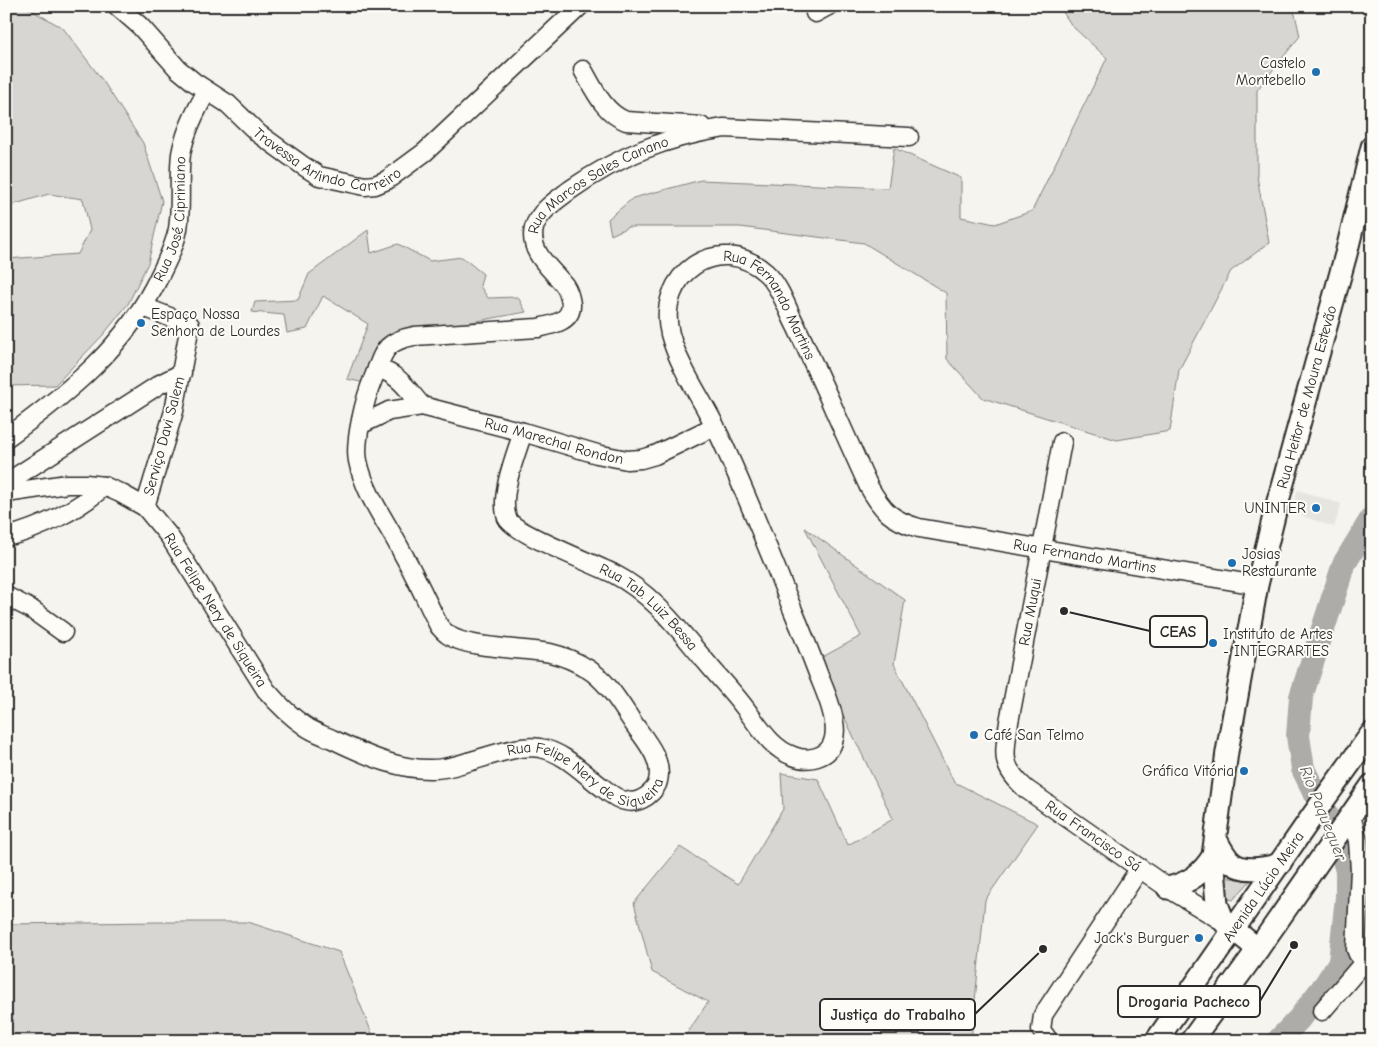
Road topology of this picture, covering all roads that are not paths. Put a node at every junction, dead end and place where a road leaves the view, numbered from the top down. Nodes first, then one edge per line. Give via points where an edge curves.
1 (117, 6) edge
2 (580, 6) edge
3 (583, 70) dead end
4 (206, 91) junction
5 (724, 128) junction
6 (910, 137) dead end
7 (1372, 147) edge
8 (1369, 173) edge
9 (144, 307) junction
10 (378, 368) junction
11 (182, 372) junction
12 (422, 406) junction
13 (362, 424) junction
14 (715, 426) junction
15 (523, 432) junction
16 (6, 438) edge
17 (1062, 442) dead end
18 (6, 483) edge
19 (104, 486) junction
20 (6, 493) edge
21 (145, 507) junction
22 (6, 536) edge
23 (1042, 549) junction
24 (1257, 585) junction
25 (6, 596) edge
26 (63, 632) dead end
27 (1009, 722) joint
28 (1372, 733) edge
29 (833, 743) joint
30 (1372, 785) edge
31 (1348, 820) junction
32 (1214, 848) junction
33 (1280, 864) junction
34 (1140, 868) junction
35 (1168, 888) junction
36 (1228, 927) junction
37 (1258, 949) junction
38 (1368, 963) edge
39 (1322, 1011) dead end
40 (1049, 1041) edge
41 (1156, 1041) edge
42 (1191, 1041) edge

1 - 4 street, Travessa Arlindo Carreiro via 140,26 178,69
2 - 4 street, Travessa Arlindo Carreiro via 425,152 375,185 365,186 319,176 259,134 228,104
3 - 5 street via 598,97 616,118
4 - 9 street, Rua José Cipriniano via 187,131 181,154 178,230
5 - 6 street, Rua Marcos Sales Canano
5 - 10 street, Rua Marcos Sales Canano via 694,132 624,157 592,175 540,216 534,228 534,243 537,253 570,296 571,309 566,318 538,328 399,339 389,345
7 - 8 main road, Rua Heitor de Moura Estevão
8 - 24 main road, Rua Heitor de Moura Estevão
9 - 11 street, Serviço Davi Salem via 190,325
9 - 16 street, Rua José Cipriniano via 95,365 48,407
10 - 12 street via 396,376
10 - 13 street, Rua Felipe Nery de Siqueira via 370,386
11 - 18 street
11 - 21 street, Serviço Davi Salem via 174,411
12 - 13 street, Rua Marechal Rondon via 389,412
12 - 15 street, Rua Marechal Rondon
13 - 21 street, Rua Felipe Nery de Siqueira via 357,443 364,481 439,626 447,635 460,641 552,653 590,670 606,684 656,759 658,783 643,799 625,801 550,750 538,747 526,747 443,768 426,768 390,763 306,727 282,709 266,690 169,536
14 - 15 street, Rua Marechal Rondon via 655,454 627,460
14 - 23 street, Rua Fernando Martins via 676,349 669,331 668,311 672,292 682,273 701,260 735,257 765,272 776,286 869,487 890,516 919,528
14 - 29 street, Rua Fernando Martins via 824,689 834,718
15 - 29 street, Rua Tab. Luiz Bessa via 506,492 507,516 512,526 618,576 641,592 671,620 781,750 797,758 813,758 826,753
17 - 23 street, Rua Muqui
19 - 20 street via 67,484
19 - 21 street
19 - 22 street via 86,501 44,523
23 - 24 street, Rua Fernando Martins
23 - 27 street, Rua Muqui
24 - 32 main road, Rua Heitor de Moura Estevão via 1227,752
25 - 26 street
27 - 34 street, Rua Francisco Sá via 1004,755 1014,778
28 - 33 main road, Avenida Lúcio Meira
30 - 31 main road, Avenida Lúcio Meira
31 - 37 main road, Avenida Lúcio Meira
31 - 38 street via 1358,841 1360,870 1356,949
32 - 33 main road via 1241,868
32 - 35 main road via 1204,870 1188,882
32 - 36 main road, Rua Heitor de Moura Estevão via 1216,899 1219,914
33 - 36 main road, Avenida Lúcio Meira
34 - 35 street, Rua Francisco Sá
34 - 40 street via 1043,1015 1041,1030
35 - 36 street, Rua Francisco Sá
36 - 37 main road, Rua Francisco Sá
36 - 41 main road, Avenida Lúcio Meira
37 - 42 main road, Avenida Lúcio Meira
38 - 39 street

